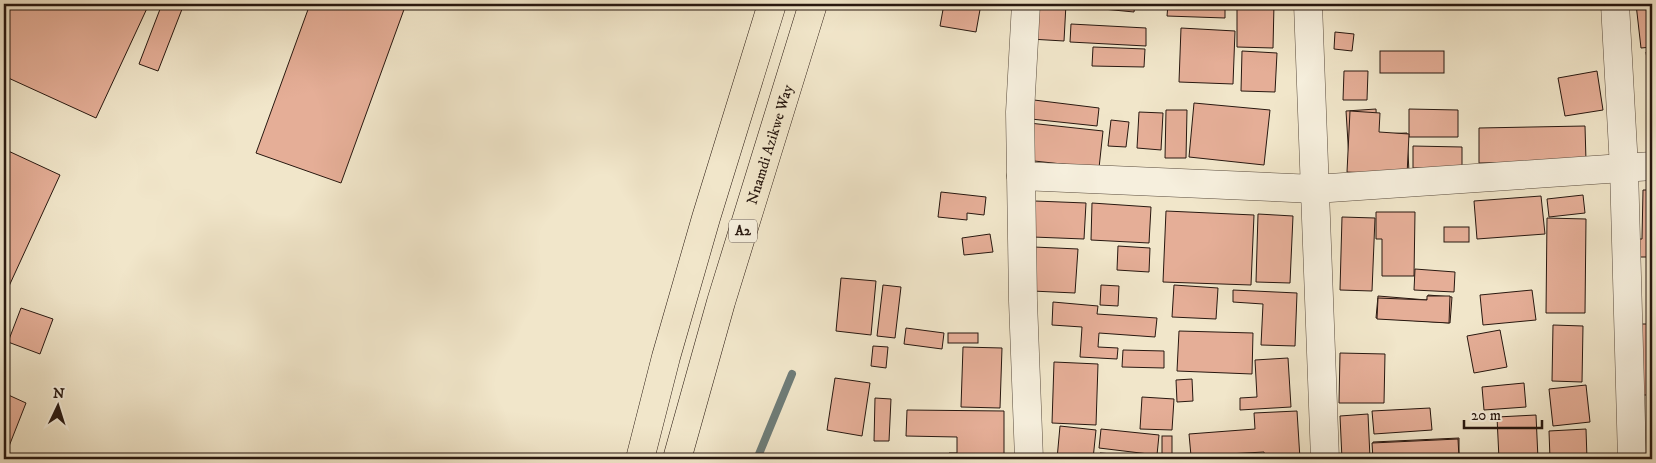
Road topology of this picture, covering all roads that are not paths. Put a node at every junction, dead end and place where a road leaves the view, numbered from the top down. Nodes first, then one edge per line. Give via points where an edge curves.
1 (772, 4) edge
2 (813, 4) edge
3 (1026, 4) edge
4 (1308, 4) edge
5 (1615, 4) edge
6 (1652, 166) edge
7 (1624, 168) junction
8 (1021, 176) junction
9 (1315, 189) junction
10 (640, 459) edge
11 (676, 459) edge
12 (1029, 459) edge
13 (1325, 459) edge
14 (1632, 459) edge

1 - 10 highway via 706,218
2 - 11 highway, Nnamdi Azikwe Way / A2
3 - 8 street via 1020,112
4 - 9 street
5 - 7 street
6 - 7 street
7 - 9 street
7 - 14 street
8 - 9 street
8 - 12 street via 1022,301
9 - 13 street

